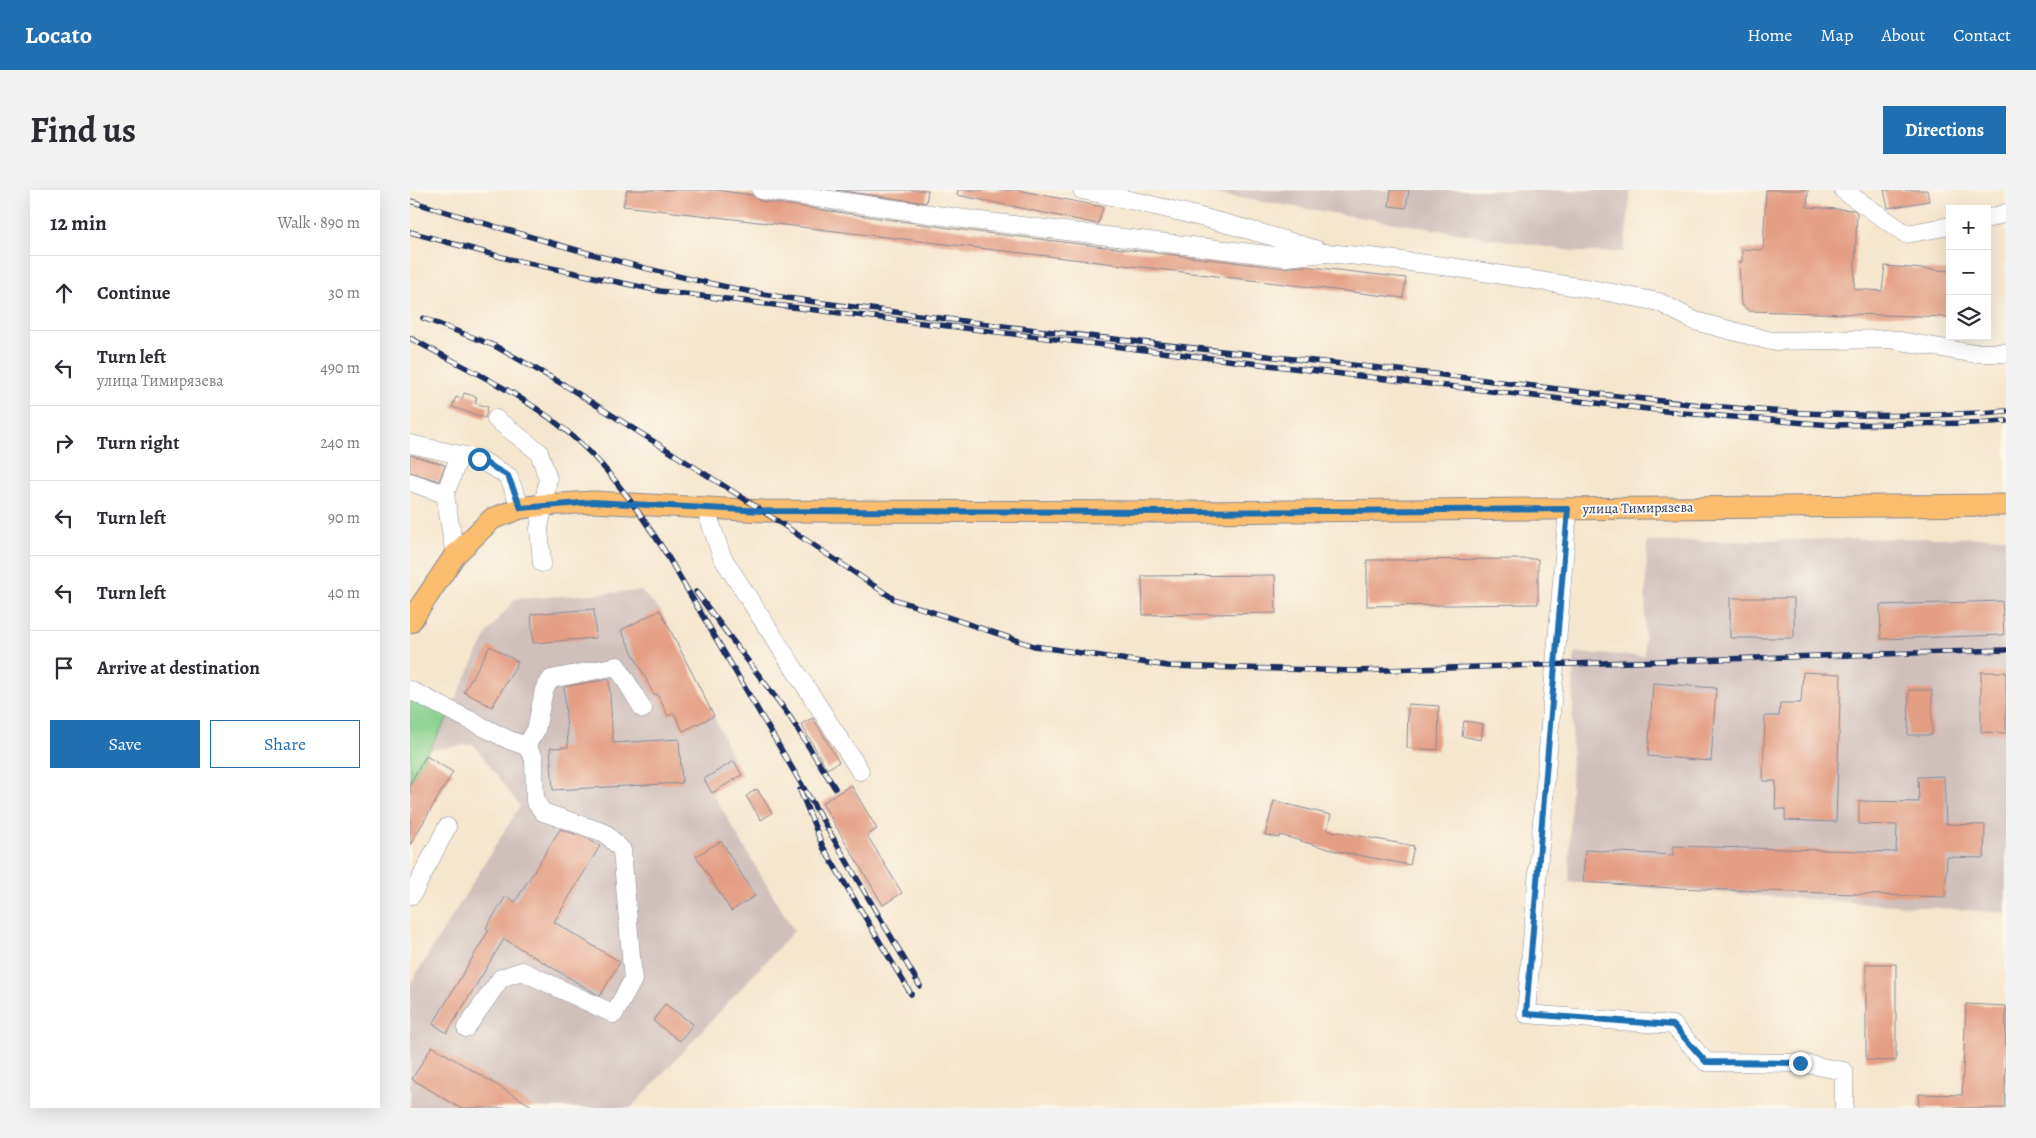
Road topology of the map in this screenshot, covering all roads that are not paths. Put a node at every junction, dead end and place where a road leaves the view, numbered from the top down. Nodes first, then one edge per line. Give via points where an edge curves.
1 (760, 190) edge
2 (1082, 190) edge
3 (1843, 190) edge
4 (2006, 213) edge
5 (1991, 218) edge
6 (1946, 227) edge
7 (1326, 252) junction
8 (2006, 353) edge
9 (496, 419) dead end
10 (410, 444) edge
11 (460, 455) junction
12 (410, 482) edge
13 (445, 494) junction
14 (543, 505) junction
15 (2006, 505) edge
16 (705, 507) junction
17 (521, 508) junction
18 (1568, 509) junction
19 (454, 555) junction
20 (542, 563) dead end
21 (410, 622) edge
22 (410, 690) edge
23 (643, 709) dead end
24 (526, 746) junction
25 (860, 771) dead end
26 (447, 828) dead end
27 (410, 896) edge
28 (466, 1028) dead end
29 (1844, 1108) edge

1 - 7 street via 982,221 1285,257
2 - 7 street via 1239,226
3 - 6 street via 1906,234
4 - 5 street
7 - 8 street via 1458,268 1659,302 1695,321 1771,341 1890,339 1970,353
9 - 14 street via 540,452 548,479
10 - 11 street
11 - 13 street
11 - 17 street via 479,459 508,476
12 - 13 street
13 - 19 street
14 - 16 main road, улица Тимирязева via 593,502
14 - 17 main road, улица Тимирязева
14 - 20 street via 539,529
15 - 18 main road, улица Тимирязева
16 - 18 main road, улица Тимирязева via 764,511 1170,512
16 - 25 street via 722,557
17 - 19 main road, улица Тимирязева via 492,519
18 - 29 street via 1526,1014 1673,1025 1706,1062 1800,1063 1844,1071
19 - 21 main road
22 - 24 street
23 - 24 street via 618,666 551,679 544,690 536,730
24 - 28 street via 534,758 535,801 543,812 605,833 622,850 633,980 614,1014 522,971 500,978
26 - 27 street

